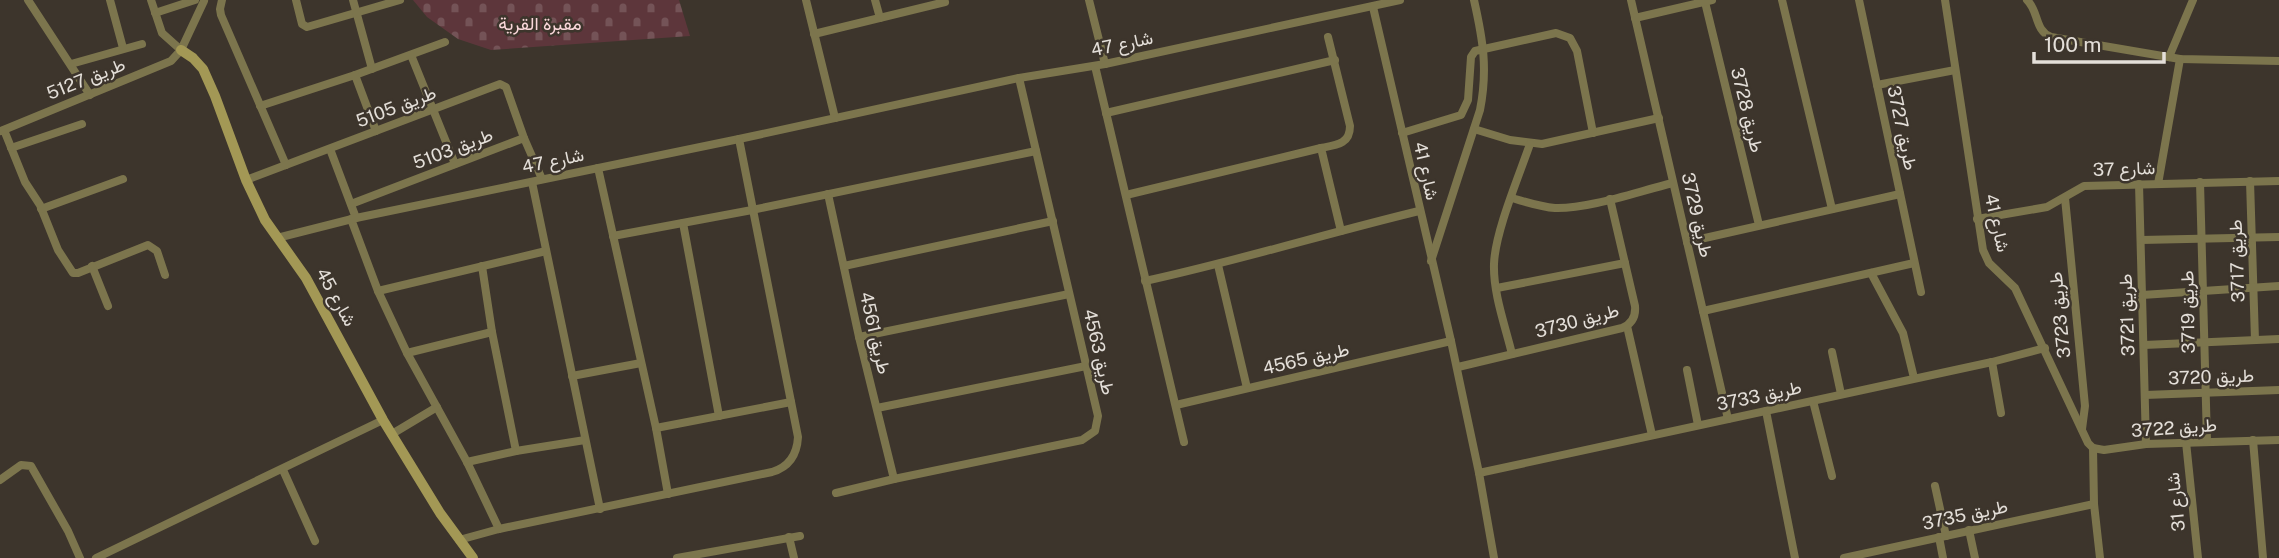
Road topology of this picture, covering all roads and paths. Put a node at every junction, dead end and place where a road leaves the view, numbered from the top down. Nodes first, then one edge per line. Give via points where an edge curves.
1 (28, 0) edge
2 (110, 0) edge
3 (151, 0) edge
4 (201, 0) edge
5 (296, 0) edge
6 (353, 0) edge
7 (400, 0) edge
8 (806, 0) edge
9 (875, 0) edge
10 (1090, 0) edge
11 (1400, 0) edge
12 (1474, 0) edge
13 (1631, 0) edge
14 (1782, 0) edge
15 (1859, 0) edge
16 (1945, 0) edge
17 (2026, 0) edge
18 (2193, 0) edge
19 (1708, 1) edge
20 (945, 2) dead end
21 (221, 5) edge
22 (1373, 6) junction
23 (155, 13) junction
24 (356, 13) junction
25 (880, 18) junction
26 (1635, 18) junction
27 (814, 34) junction
28 (1328, 37) dead end
29 (445, 42) dead end
30 (142, 44) dead end
31 (123, 48) junction
32 (1485, 48) junction
33 (181, 50) junction
34 (411, 55) junction
35 (2169, 57) junction
36 (2180, 59) junction
37 (1335, 60) junction
38 (2279, 61) edge
39 (71, 64) junction
40 (1105, 64) junction
41 (1095, 66) junction
42 (372, 69) junction
43 (1955, 70) junction
44 (355, 75) junction
45 (1019, 78) junction
46 (1877, 85) junction
47 (90, 95) junction
48 (260, 106) junction
49 (433, 110) junction
50 (1106, 113) junction
51 (835, 118) junction
52 (1659, 118) junction
53 (82, 124) dead end
54 (1474, 129) junction
55 (2, 130) edge
56 (376, 131) junction
57 (1402, 133) junction
58 (1593, 133) junction
59 (524, 138) junction
60 (739, 139) junction
61 (1530, 144) junction
62 (11, 148) junction
63 (1321, 148) junction
64 (330, 149) junction
65 (1036, 151) junction
66 (455, 164) junction
67 (286, 165) junction
68 (598, 168) junction
69 (123, 179) dead end
70 (542, 179) junction
71 (246, 180) junction
72 (2250, 181) junction
73 (2279, 181) edge
74 (531, 182) junction
75 (2200, 182) junction
76 (1674, 183) junction
77 (2139, 184) junction
78 (2158, 184) junction
79 (828, 194) junction
80 (1900, 194) junction
81 (1126, 195) junction
82 (1512, 198) junction
83 (2064, 198) junction
84 (1610, 199) junction
85 (351, 204) junction
86 (41, 209) junction
87 (1832, 209) junction
88 (752, 210) junction
89 (1419, 211) junction
90 (354, 219) junction
91 (1977, 219) junction
92 (1053, 221) junction
93 (683, 223) junction
94 (1759, 225) junction
95 (1341, 231) junction
96 (613, 236) junction
97 (2279, 237) edge
98 (277, 238) junction
99 (2202, 238) junction
100 (2252, 238) junction
101 (2141, 240) junction
102 (1687, 242) junction
103 (546, 251) junction
104 (1430, 262) junction
105 (1625, 262) junction
106 (1914, 263) junction
107 (1218, 265) junction
108 (92, 266) junction
109 (482, 266) junction
110 (844, 267) junction
111 (1871, 273) junction
112 (165, 275) dead end
113 (1145, 281) junction
114 (2253, 286) junction
115 (2279, 286) edge
116 (1497, 288) junction
117 (2203, 290) junction
118 (377, 291) junction
119 (1921, 292) dead end
120 (1069, 294) junction
121 (2142, 295) junction
122 (108, 306) dead end
123 (1703, 311) junction
124 (1627, 326) junction
125 (492, 332) junction
126 (859, 337) junction
127 (2279, 339) edge
128 (2255, 340) junction
129 (1447, 342) junction
130 (2204, 343) junction
131 (2144, 345) junction
132 (2045, 348) junction
133 (1832, 352) dead end
134 (407, 353) junction
135 (1512, 354) junction
136 (1992, 362) junction
137 (642, 363) junction
138 (1086, 366) junction
139 (1458, 367) junction
140 (1687, 370) dead end
141 (572, 376) junction
142 (1914, 378) junction
143 (1247, 388) junction
144 (2279, 390) edge
145 (2206, 393) junction
146 (1842, 394) junction
147 (2145, 395) junction
148 (1813, 401) junction
149 (791, 402) junction
150 (1176, 405) junction
151 (437, 407) junction
152 (877, 408) junction
153 (1766, 411) junction
154 (2001, 413) dead end
155 (719, 416) junction
156 (1728, 419) junction
157 (383, 420) junction
158 (1698, 425) junction
159 (656, 428) junction
160 (2082, 429) junction
161 (392, 434) junction
162 (1652, 436) junction
163 (584, 440) junction
164 (2253, 440) junction
165 (2279, 440) edge
166 (2207, 441) junction
167 (1184, 442) dead end
168 (2186, 442) junction
169 (2146, 444) junction
170 (2093, 448) junction
171 (516, 451) junction
172 (467, 462) junction
173 (282, 470) junction
174 (1479, 473) junction
175 (1832, 476) dead end
176 (894, 479) junction
177 (0, 480) edge
178 (1935, 486) dead end
179 (668, 494) junction
180 (836, 494) dead end
181 (2094, 504) junction
182 (600, 509) junction
183 (499, 529) junction
184 (1969, 530) junction
185 (800, 536) dead end
186 (1942, 536) junction
187 (789, 537) junction
188 (459, 540) junction
189 (316, 541) dead end
190 (80, 558) edge
191 (96, 558) edge
192 (473, 558) edge
193 (677, 558) edge
194 (794, 558) edge
195 (1494, 558) edge
196 (1795, 558) edge
197 (1844, 558) edge
198 (1942, 558) edge
199 (1976, 558) edge
200 (2099, 558) edge
201 (2198, 558) edge
202 (2263, 558) edge

1 - 39 street
2 - 31 street
3 - 23 street
4 - 21 street
4 - 23 street
4 - 33 street
5 - 24 street via 307,27
6 - 24 street
7 - 24 street
8 - 27 street
9 - 25 street
10 - 40 street
11 - 22 street, شارع 47
12 - 32 street
13 - 26 street, طريق 3729
14 - 87 street
15 - 46 street, طريق 3727
16 - 43 street, شارع 41
17 - 35 street via 2047,35
18 - 35 street
19 - 26 street
19 - 94 street, طريق 3728
20 - 25 street
21 - 48 street
22 - 40 street, شارع 47
22 - 57 street, شارع 41
23 - 33 street via 164,37
24 - 42 street
25 - 27 street
26 - 52 street, طريق 3729
27 - 51 street
28 - 37 street
29 - 34 street
30 - 31 street
31 - 39 street
32 - 54 street via 1484,90
32 - 57 street via 1471,57 1468,100 1461,115
32 - 58 street via 1556,33 1570,38 1577,51
33 - 47 street, طريق 5127 via 168,62
33 - 71 street, شارع 45 via 203,69
34 - 42 street
34 - 49 street
35 - 36 street
36 - 38 street
36 - 78 street
37 - 50 street
37 - 63 street via 1350,135 1342,143
39 - 47 street
40 - 41 street, شارع 47
41 - 45 street, شارع 47
41 - 50 street
42 - 44 street
43 - 46 street
43 - 91 street, شارع 41
44 - 48 street
44 - 56 street
45 - 51 street, شارع 47
45 - 65 street, طريق 4563
46 - 80 street, طريق 3727
47 - 55 street, طريق 5127
48 - 67 street
49 - 56 street, طريق 5105
49 - 59 street, طريق 5105 via 503,84
49 - 66 street
50 - 81 street
51 - 60 street, شارع 47
52 - 58 street
52 - 76 street, طريق 3729
53 - 62 street
54 - 61 street
54 - 104 street
55 - 62 street
56 - 64 street, طريق 5105
57 - 89 street, شارع 41
58 - 61 street
59 - 66 street, طريق 5103
59 - 70 street
60 - 68 street, شارع 47
60 - 88 street
61 - 82 street
62 - 86 street
63 - 81 street
63 - 95 street
64 - 67 street, طريق 5105
64 - 85 street
65 - 79 street
65 - 92 street, طريق 4563
66 - 85 street, طريق 5103
67 - 71 street, طريق 5105
68 - 70 street, شارع 47
68 - 96 street
69 - 86 street
70 - 74 street, شارع 47
71 - 98 street, شارع 45
72 - 73 street, شارع 37
72 - 75 street, شارع 37
72 - 100 street, طريق 3717
74 - 90 street, شارع 47
74 - 103 street
75 - 78 street, شارع 37
75 - 99 street, طريق 3719
76 - 84 street
76 - 102 street, طريق 3729
77 - 78 street, شارع 37
77 - 83 street, شارع 37 via 2084,186
77 - 101 street, طريق 3721
79 - 88 street
79 - 110 street, طريق 4561
80 - 87 street
80 - 106 street, طريق 3727
81 - 113 street
82 - 84 street via 1559,208
82 - 116 street via 1495,250
83 - 91 street, شارع 37 via 2047,206
83 - 160 street, طريق 3723 via 2085,406
84 - 105 street, طريق 3730
85 - 90 street
86 - 108 street via 73,273
87 - 94 street
88 - 93 street
88 - 149 street
89 - 95 street
89 - 104 street, شارع 41
90 - 98 street, شارع 47
90 - 118 street
91 - 132 street, شارع 41 via 1986,257 2015,288
92 - 110 street
92 - 120 street, طريق 4563
93 - 96 street
93 - 155 street
94 - 102 street
95 - 107 street
96 - 137 street
97 - 100 street
98 - 157 street, شارع 45 via 306,278
99 - 100 street
99 - 101 street
99 - 117 street, طريق 3719
100 - 114 street, طريق 3717
101 - 121 street, طريق 3721
102 - 123 street, طريق 3729
103 - 109 street
103 - 141 street
104 - 129 street, شارع 41
105 - 116 street
105 - 124 street, طريق 3730 via 1636,312
106 - 111 street
106 - 119 street, طريق 3727
107 - 113 street
107 - 143 street
108 - 112 street via 151,245
108 - 122 street
109 - 118 street
109 - 125 street
110 - 126 street, طريق 4561
111 - 123 street
111 - 142 street via 1903,333
113 - 150 street
114 - 115 street
114 - 117 street
114 - 128 street, طريق 3717
116 - 135 street
117 - 121 street
117 - 130 street, طريق 3719
118 - 134 street
120 - 126 street
120 - 138 street, طريق 4563
121 - 131 street, طريق 3721
123 - 156 street, طريق 3729
124 - 135 street, طريق 3730
124 - 162 street
125 - 134 street
125 - 171 street
126 - 152 street, طريق 4561
127 - 128 street
128 - 130 street
129 - 139 street, شارع 41
129 - 143 street, طريق 4565
130 - 131 street
130 - 145 street, طريق 3719
131 - 147 street, طريق 3721
132 - 136 street, طريق 3733
132 - 160 street, شارع 41
133 - 146 street
134 - 151 street
135 - 139 street, طريق 3730
136 - 142 street, طريق 3733
136 - 154 street
137 - 141 street
137 - 159 street
138 - 152 street
138 - 176 street, طريق 4563 via 1098,416 1090,437
139 - 174 street, شارع 41
140 - 158 street
141 - 163 street
142 - 146 street, طريق 3733
143 - 150 street, طريق 4565
144 - 145 street, طريق 3720
145 - 147 street, طريق 3720
145 - 166 street, طريق 3719
146 - 148 street, طريق 3733
147 - 169 street, طريق 3721
148 - 153 street, طريق 3733
148 - 175 street
149 - 155 street
149 - 179 street via 798,445 786,466
150 - 167 street
151 - 161 street
151 - 172 street
152 - 176 street, طريق 4561
153 - 156 street, طريق 3733
153 - 196 street
155 - 159 street
156 - 158 street, طريق 3733
157 - 161 street, شارع 45
157 - 173 street
158 - 162 street, طريق 3733
159 - 179 street
160 - 170 street
161 - 188 street, شارع 45
162 - 174 street, طريق 3733
163 - 171 street
163 - 182 street
164 - 165 street, طريق 3722
164 - 166 street, طريق 3722
164 - 202 street
166 - 168 street, طريق 3722
168 - 169 street, طريق 3722
168 - 201 street, شارع 31
169 - 170 street, طريق 3722
170 - 181 street
171 - 172 street
172 - 183 street
173 - 189 street
173 - 191 street
174 - 195 street, شارع 41
176 - 180 street
177 - 190 street via 22,465 32,466
178 - 186 street
179 - 182 street
181 - 184 street, طريق 3735
181 - 200 street
182 - 183 street
183 - 188 street
184 - 186 street, طريق 3735
184 - 199 street
185 - 187 street
186 - 197 street, طريق 3735
186 - 198 street
187 - 193 street
187 - 194 street
188 - 192 street, شارع 45

